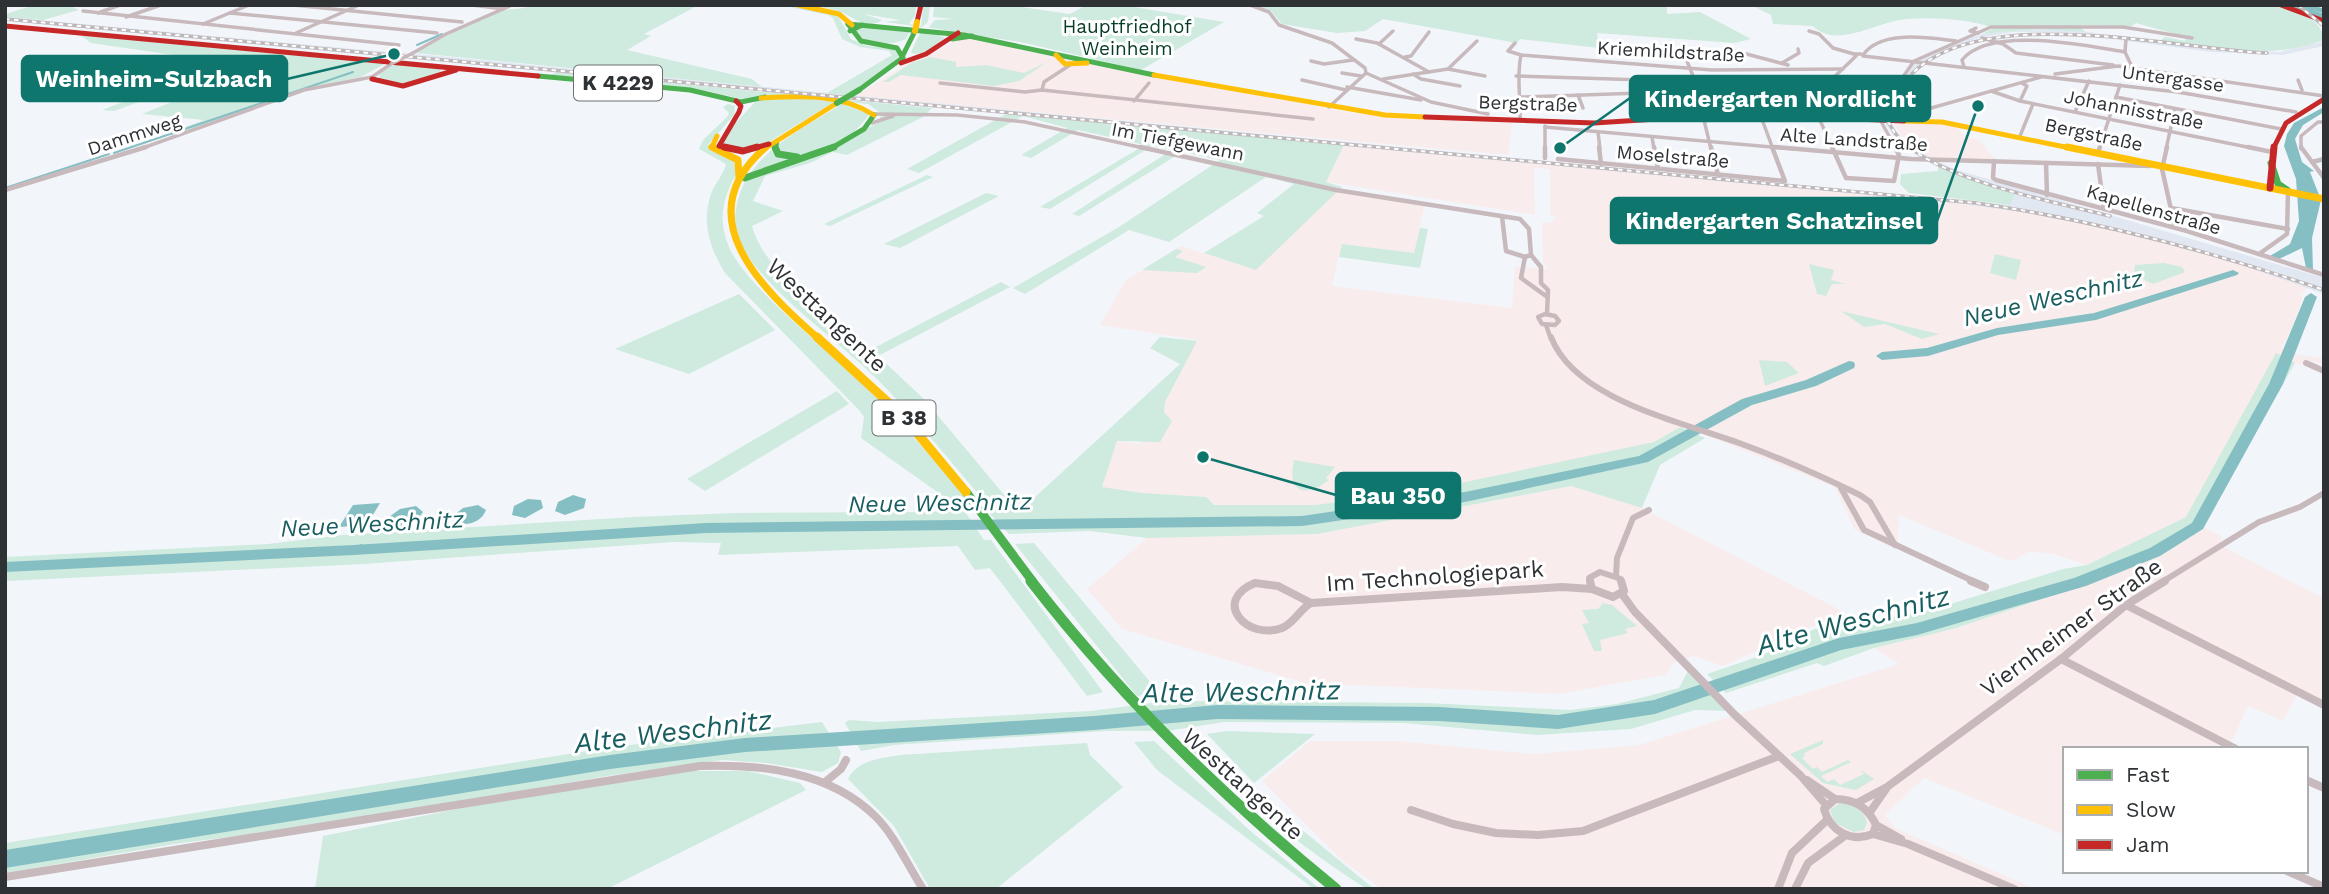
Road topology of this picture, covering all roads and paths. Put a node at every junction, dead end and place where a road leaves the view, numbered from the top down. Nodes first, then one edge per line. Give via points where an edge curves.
1 (120, 5) edge
2 (161, 5) edge
3 (249, 5) edge
4 (293, 5) edge
5 (359, 5) edge
6 (472, 5) edge
7 (512, 5) edge
8 (798, 5) edge
9 (921, 5) edge
10 (1250, 5) edge
11 (2281, 5) edge
12 (505, 9) junction
13 (349, 10) junction
14 (83, 11) dead end
15 (230, 13) junction
16 (93, 14) junction
17 (124, 18) junction
18 (322, 21) junction
19 (2324, 21) edge
20 (463, 22) dead end
21 (875, 24) junction
22 (201, 25) junction
23 (2089, 25) junction
24 (5, 26) edge
25 (849, 26) junction
26 (916, 30) junction
27 (1809, 31) dead end
28 (2132, 31) dead end
29 (1394, 32) dead end
30 (1429, 32) dead end
31 (437, 33) dead end
32 (294, 34) junction
33 (945, 35) junction
34 (972, 36) junction
35 (1982, 38) dead end
36 (2192, 38) dead end
37 (1356, 39) dead end
38 (2126, 39) dead end
39 (2041, 40) junction
40 (1477, 41) dead end
41 (1958, 41) junction
42 (1515, 43) dead end
43 (1997, 43) junction
44 (1379, 44) junction
45 (399, 45) dead end
46 (874, 45) junction
47 (1798, 49) dead end
48 (1678, 51) dead end
49 (1716, 51) dead end
50 (929, 52) junction
51 (2125, 52) junction
52 (1521, 55) junction
53 (1859, 55) junction
54 (2048, 56) junction
55 (1405, 57) junction
56 (902, 59) junction
57 (1353, 60) junction
58 (1311, 61) dead end
59 (1914, 61) junction
60 (1070, 63) junction
61 (1782, 63) junction
62 (2118, 66) junction
63 (1797, 67) junction
64 (1964, 67) junction
65 (2132, 67) junction
66 (1448, 69) junction
67 (1691, 69) junction
68 (1843, 69) junction
69 (440, 72) junction
70 (1429, 72) junction
71 (1342, 73) dead end
72 (1366, 73) junction
73 (1413, 74) junction
74 (1361, 76) junction
75 (1485, 76) dead end
76 (1516, 76) junction
77 (2045, 76) junction
78 (372, 78) junction
79 (1383, 79) junction
80 (1302, 80) dead end
81 (2298, 80) dead end
82 (1695, 81) dead end
83 (2089, 81) junction
84 (940, 83) dead end
85 (1149, 83) dead end
86 (2021, 83) junction
87 (2120, 85) junction
88 (1460, 86) dead end
89 (1346, 88) junction
90 (1716, 88) junction
91 (1042, 90) junction
92 (1991, 91) junction
93 (2303, 92) junction
94 (1720, 93) dead end
95 (1653, 94) junction
96 (1578, 95) junction
97 (1521, 97) junction
98 (2116, 97) junction
99 (2324, 98) edge
100 (1423, 100) junction
101 (1133, 101) junction
102 (2020, 101) junction
103 (2033, 104) junction
104 (739, 105) junction
105 (1329, 107) junction
106 (1583, 108) dead end
107 (2175, 108) junction
108 (2075, 112) junction
109 (2296, 112) junction
110 (910, 114) junction
111 (1488, 114) dead end
112 (1736, 114) junction
113 (1760, 114) junction
114 (895, 116) junction
115 (1703, 116) junction
116 (1818, 116) junction
117 (873, 117) junction
118 (1877, 117) junction
119 (1677, 118) junction
120 (1908, 118) junction
121 (1313, 119) dead end
122 (2109, 119) junction
123 (1520, 121) junction
124 (2322, 122) edge
125 (1545, 125) junction
126 (2281, 129) junction
127 (2170, 131) junction
128 (1598, 132) junction
129 (2020, 136) junction
130 (1652, 137) junction
131 (777, 141) junction
132 (1710, 142) junction
133 (1773, 147) junction
134 (2098, 152) junction
135 (821, 153) junction
136 (1836, 153) junction
137 (1545, 158) dead end
138 (1899, 158) junction
139 (2272, 158) junction
140 (1558, 159) dead end
141 (2324, 159) edge
142 (1994, 161) junction
143 (2312, 162) junction
144 (2046, 163) junction
145 (1601, 164) junction
146 (2098, 164) junction
147 (2162, 166) junction
148 (1658, 169) junction
149 (1718, 174) junction
150 (2324, 178) edge
151 (737, 181) junction
152 (2274, 186) junction
153 (5, 190) edge
154 (2291, 192) junction
155 (2047, 195) junction
156 (2324, 199) edge
157 (2171, 208) junction
158 (2104, 209) junction
159 (1502, 216) junction
160 (2175, 228) junction
161 (2288, 229) junction
162 (2262, 255) junction
163 (1528, 256) junction
164 (2322, 274) edge
165 (1546, 296) junction
166 (1547, 314) junction
167 (1546, 325) junction
168 (2306, 363) dead end
169 (2324, 371) edge
170 (1840, 486) junction
171 (2324, 493) edge
172 (1649, 510) dead end
173 (1895, 545) junction
174 (1617, 558) junction
175 (1605, 573) junction
176 (1616, 576) junction
177 (1591, 586) junction
178 (1985, 587) dead end
179 (1622, 594) junction
180 (1613, 597) junction
181 (1311, 603) junction
182 (2126, 605) junction
183 (1635, 612) junction
184 (2061, 659) junction
185 (2324, 705) edge
186 (2232, 747) edge
187 (1779, 756) junction
188 (846, 760) dead end
189 (1800, 775) junction
190 (2308, 781) edge
191 (825, 782) junction
192 (1887, 787) junction
193 (2324, 788) edge
194 (1835, 799) junction
195 (1857, 803) junction
196 (1826, 805) junction
197 (1411, 810) dead end
198 (1870, 812) junction
199 (1827, 820) junction
200 (1874, 829) junction
201 (1846, 835) junction
202 (2292, 873) edge
203 (5, 877) edge
204 (2324, 887) edge
205 (923, 889) edge
206 (1336, 889) edge
207 (1778, 889) edge
208 (1795, 889) edge
209 (2014, 889) edge

1 - 16 street
2 - 17 street
3 - 15 street
4 - 13 street
5 - 13 street
6 - 12 street
7 - 12 street
8 - 25 main road via 839,14
9 - 26 main road
10 - 57 street via 1269,12 1279,25 1327,41
11 - 19 main road
12 - 78 street, bridge via 446,34
13 - 18 street
13 - 20 street
14 - 16 street
15 - 18 street
15 - 22 street
16 - 17 street
17 - 22 street
18 - 31 street
18 - 32 street
21 - 25 main road
21 - 25 main road
21 - 33 main road
22 - 32 street
23 - 28 street
23 - 36 street
23 - 41 street via 1998,26
24 - 69 main road
25 - 46 main road via 859,41
26 - 46 main road via 897,43
26 - 56 main road
27 - 53 street via 1819,34 1826,45
29 - 44 street
30 - 55 street via 1411,56
32 - 45 street
33 - 34 main road
33 - 34 main road, Bergstraße
33 - 50 main road
34 - 60 main road, Bergstraße via 1051,53
35 - 43 street
37 - 44 street
38 - 51 street
39 - 43 street
39 - 51 street
39 - 54 street
40 - 66 street
41 - 53 street via 1898,38
41 - 59 street
42 - 52 street via 1508,51
43 - 54 street via 2016,53
43 - 64 street via 1965,55
44 - 55 street
46 - 56 main road via 897,48
47 - 61 street via 1799,53
48 - 67 street
49 - 61 street
50 - 56 main road
50 - 56 main road
51 - 65 street
52 - 67 street, Kriemhildstraße
52 - 76 street
53 - 59 street
53 - 68 street
54 - 62 street
55 - 70 street
56 - 131 main road, bridge
57 - 58 street
57 - 72 street
59 - 64 street
59 - 118 street
60 - 91 street via 1042,85
60 - 105 main road, Bergstraße via 1105,64
61 - 63 street
62 - 65 street
62 - 77 street
63 - 67 street, Kriemhildstraße
63 - 68 street, Kriemhildstraße
64 - 77 street
65 - 93 street
66 - 70 street
66 - 75 street
67 - 82 street
68 - 90 street via 1816,87
69 - 78 main road via 397,85 380,84
69 - 104 main road, K 4229 via 457,68 690,90
70 - 73 street
71 - 74 street
72 - 74 street
72 - 79 street
73 - 79 street
73 - 88 street
74 - 89 street
76 - 90 street via 1644,80
76 - 97 street
77 - 83 street, Untergasse
77 - 86 street
78 - 153 street, Dammweg via 304,90 146,147
79 - 100 street
80 - 89 street
81 - 93 street
83 - 87 street, Untergasse
83 - 108 street
84 - 91 street
85 - 101 street
86 - 92 street
86 - 102 street via 2027,86
87 - 98 street
87 - 109 street, Untergasse
89 - 100 street
89 - 105 street
90 - 95 street
91 - 101 street
92 - 102 street, Johannisstraße
92 - 120 street
93 - 99 street
94 - 112 street
95 - 96 street
95 - 119 street
96 - 97 street
96 - 106 street
97 - 123 street
98 - 107 street
98 - 122 street
99 - 109 main road
100 - 111 street
101 - 121 street
102 - 103 street, Johannisstraße
103 - 108 street, Johannisstraße
103 - 129 street
104 - 117 main road via 759,99 851,103 866,107
104 - 131 main road via 719,140 720,147 748,150
104 - 151 main road via 711,145 738,160
105 - 123 main road, Bergstraße via 1385,115
107 - 126 street
107 - 127 street
108 - 122 street, Johannisstraße
109 - 126 main road
110 - 114 street, Im Tiefgewann
110 - 117 street, Im Tiefgewann
110 - 159 street, Im Tiefgewann via 1025,122 1328,188
112 - 113 main road, Bergstraße
112 - 115 main road, Bergstraße
113 - 116 main road, Bergstraße
113 - 133 street
114 - 117 street, Im Tiefgewann
114 - 117 street, Im Tiefgewann
115 - 119 main road, Bergstraße
115 - 132 street
116 - 118 main road, Bergstraße
116 - 136 street
117 - 135 main road via 862,129
118 - 120 main road, Bergstraße
118 - 138 street
119 - 125 main road, Bergstraße
120 - 129 main road, Bergstraße
122 - 127 street, Johannisstraße
122 - 134 street
123 - 125 main road, Bergstraße
124 - 143 street via 2301,136 2301,149
125 - 128 street, Alte Landstraße
125 - 137 street
126 - 139 main road
127 - 139 street, Johannisstraße
127 - 147 street
128 - 130 street, Alte Landstraße
128 - 145 street
129 - 134 main road, Bergstraße
130 - 132 street, Alte Landstraße
130 - 148 street
131 - 135 main road via 775,150 783,156
131 - 151 main road
132 - 133 street, Alte Landstraße
132 - 149 street
133 - 136 street, Alte Landstraße
133 - 149 street, Moselstraße via 1785,181
134 - 147 main road, Bergstraße
135 - 151 main road via 759,169
136 - 138 street, Alte Landstraße
136 - 138 street via 1846,178 1894,181
138 - 142 street, Alte Landstraße
139 - 152 main road
140 - 145 street, Moselstraße
141 - 143 street
142 - 144 street, Alte Landstraße
142 - 155 street, Kapellenstraße via 1993,178
143 - 150 street
144 - 146 street, Alte Landstraße
144 - 155 street
145 - 148 street, Moselstraße
146 - 147 street, Alte Landstraße
146 - 158 street
147 - 152 main road, Bergstraße
147 - 157 street
148 - 149 street, Moselstraße
151 - 206 main road, Westtangente / B 38 via 729,225 736,247 751,269 934,449 1117,688 1175,750
152 - 154 main road, Bergstraße
154 - 156 main road, Bergstraße
154 - 161 street
155 - 158 street, Kapellenstraße
157 - 160 street
157 - 161 street
158 - 160 street, Kapellenstraße
159 - 163 street via 1506,251
159 - 163 street, Im Tiefgewann via 1520,219 1529,229
160 - 162 street, Kapellenstraße
161 - 162 street via 2284,239
162 - 164 street, Kapellenstraße
163 - 165 street via 1541,267
163 - 165 street via 1523,280
165 - 166 street
166 - 167 street via 1537,319
166 - 167 street via 1559,321
167 - 170 street via 1558,352 1609,394
168 - 169 street
170 - 173 street via 1872,505
170 - 173 street via 1860,528
171 - 182 street, Viernheimer Straße via 2259,522
172 - 174 street via 1633,518
173 - 178 street
174 - 175 street
174 - 176 street
175 - 176 street
175 - 177 street via 1591,575
176 - 179 street via 1625,587
177 - 180 street, Im Technologiepark
177 - 181 street, Im Technologiepark
179 - 180 street
179 - 183 street
180 - 183 street, Im Technologiepark
181 - 181 street, Im Technologiepark via 1263,583 1242,589 1233,606 1244,623 1270,630 1288,625
182 - 184 street, Viernheimer Straße
182 - 185 street
183 - 187 street
184 - 186 street
184 - 192 street, Viernheimer Straße
187 - 189 street
187 - 197 street via 1583,831 1550,837 1485,833
188 - 191 street
189 - 194 street
189 - 196 street
190 - 193 street
191 - 203 street via 772,768 700,766
191 - 205 street via 877,818
192 - 195 street, Viernheimer Straße
192 - 198 street, Viernheimer Straße
194 - 195 street
194 - 196 street
195 - 198 street
196 - 199 street
198 - 200 street
199 - 201 street
199 - 207 street via 1793,853
200 - 201 street via 1861,838
200 - 209 street
201 - 208 street via 1807,861
202 - 204 street

